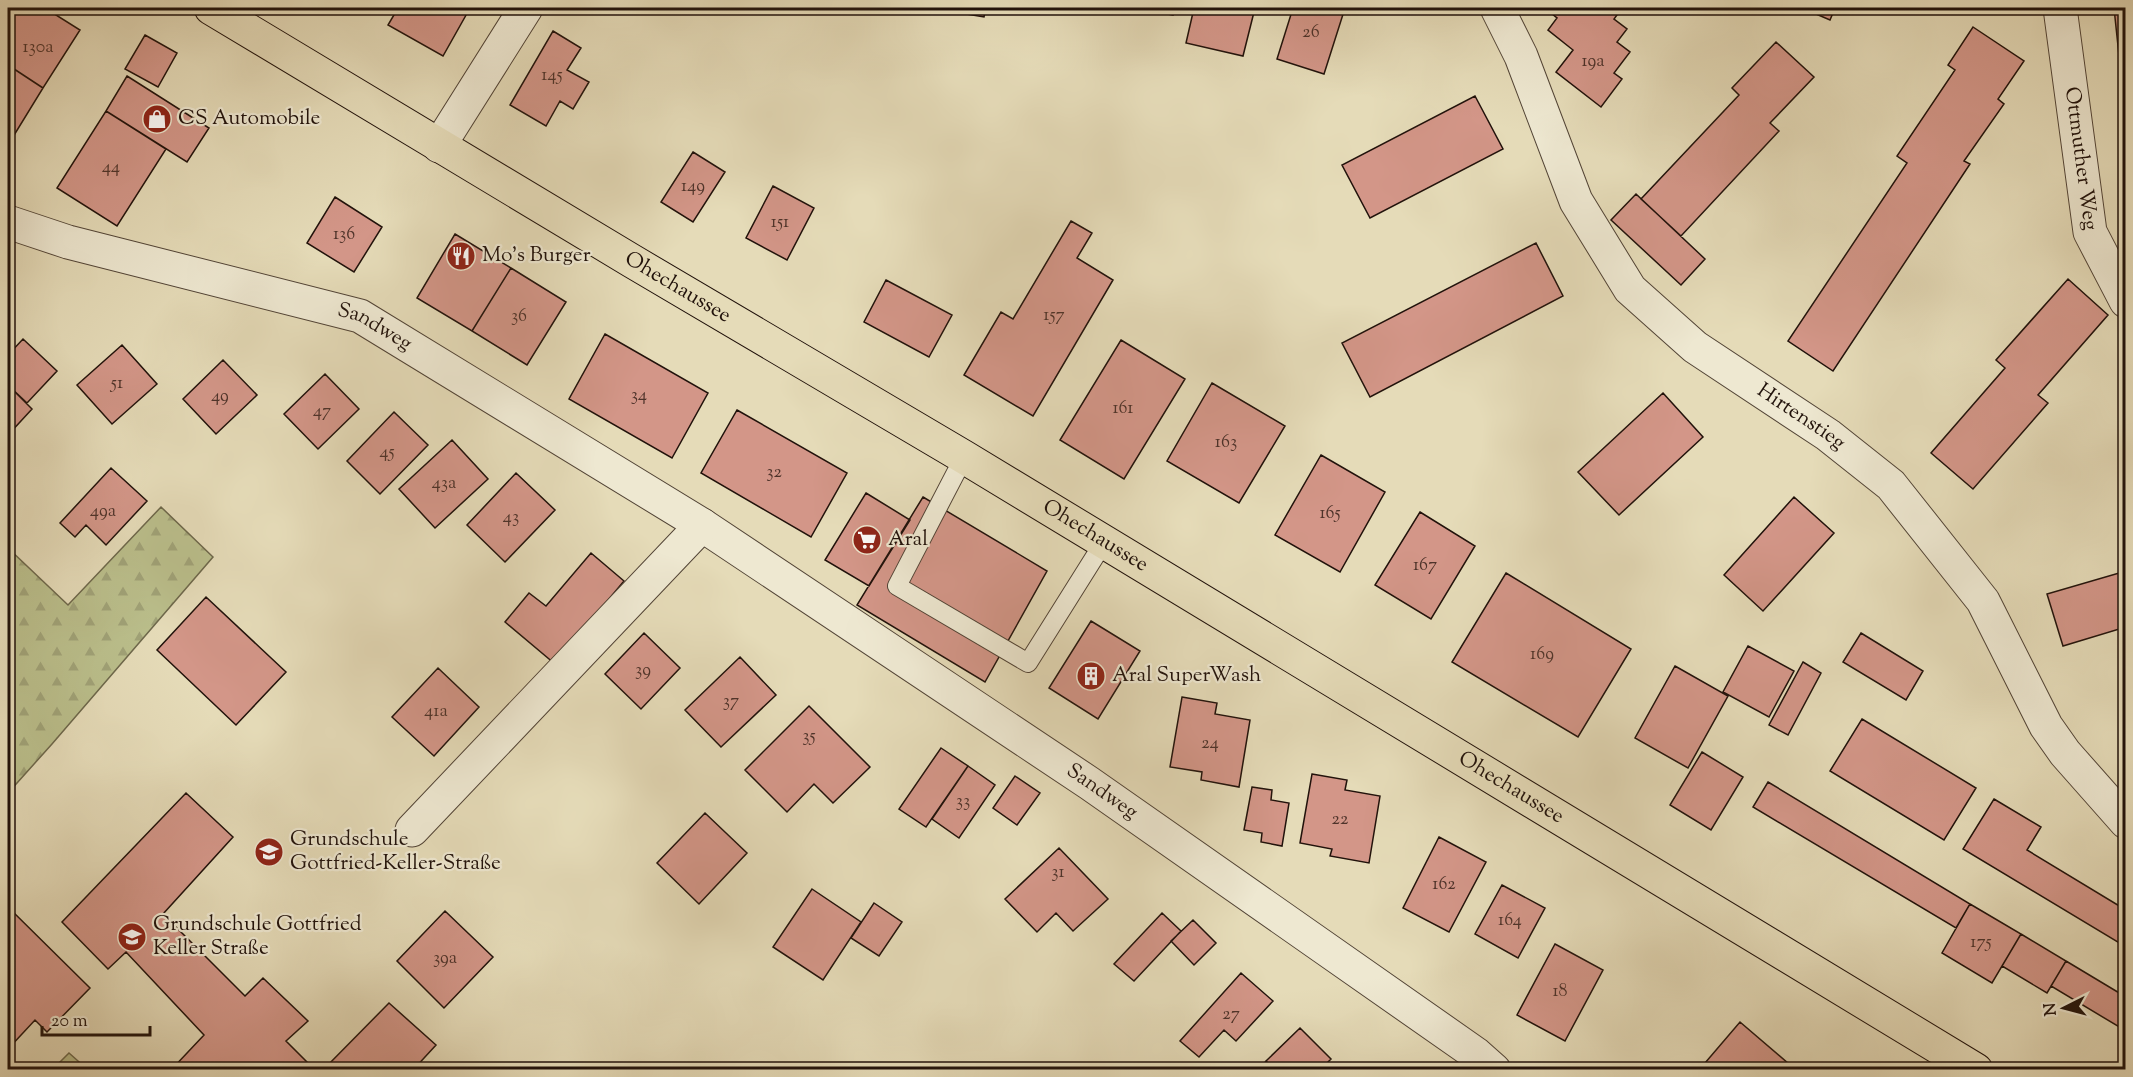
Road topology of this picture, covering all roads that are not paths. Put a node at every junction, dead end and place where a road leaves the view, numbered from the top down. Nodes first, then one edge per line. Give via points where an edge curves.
1 (211, 8) edge
2 (526, 8) edge
3 (1497, 8) edge
4 (2060, 8) edge
5 (440, 146) junction
6 (8, 222) edge
7 (2126, 300) edge
8 (964, 457) junction
9 (702, 525) junction
10 (1104, 542) junction
11 (2126, 822) edge
12 (412, 830) dead end
13 (1494, 1070) edge
14 (1976, 1070) edge

1 - 5 main road, Ohechaussee
2 - 5 street
3 - 11 street, Hirtenstieg via 1521,56 1576,201 1630,289 1695,347 1828,435 1891,485 1983,601 2046,726
4 - 7 street, Ottmuther Weg via 2090,232
5 - 8 main road, Ohechaussee
6 - 9 street, Sandweg via 68,242 360,316
8 - 10 main road, Ohechaussee
8 - 10 lane via 897,586 1028,663
9 - 12 street
9 - 13 street, Sandweg via 1089,783
10 - 14 main road, Ohechaussee

